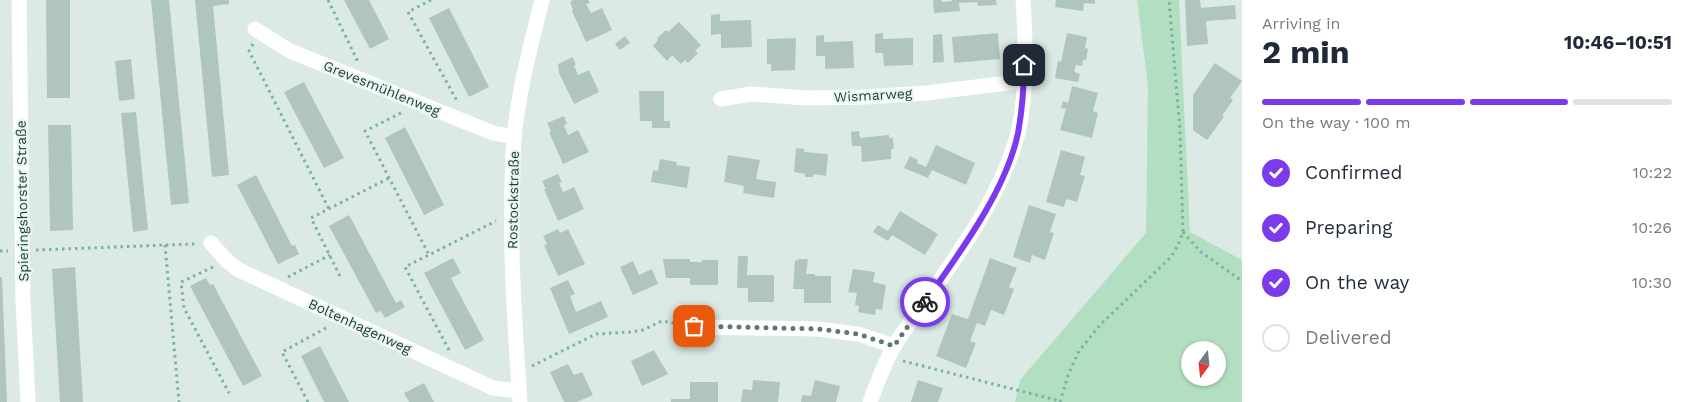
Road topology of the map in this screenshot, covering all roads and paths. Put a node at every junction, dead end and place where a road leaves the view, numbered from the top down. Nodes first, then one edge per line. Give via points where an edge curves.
1 (19, 0) edge
2 (328, 0) edge
3 (431, 0) edge
4 (542, 0) edge
5 (1023, 0) edge
6 (1169, 0) edge
7 (257, 30) joint
8 (359, 63) dead end
9 (1024, 81) junction
10 (721, 99) dead end
11 (410, 100) junction
12 (457, 102) dead end
13 (514, 137) junction
14 (389, 178) junction
15 (329, 209) junction
16 (512, 213) junction
17 (1183, 232) junction
18 (211, 244) joint
19 (165, 245) junction
20 (23, 250) junction
21 (428, 254) junction
22 (330, 255) junction
23 (227, 261) junction
24 (340, 276) dead end
25 (1242, 281) edge
26 (272, 286) junction
27 (343, 318) junction
28 (694, 326) joint
29 (892, 350) junction
30 (448, 367) junction
31 (518, 372) junction
32 (229, 393) dead end
33 (519, 397) edge
34 (28, 402) edge
35 (179, 402) edge
36 (308, 402) edge
37 (870, 402) edge
38 (1060, 402) edge

1 - 20 street, Spieringshorster Straße
2 - 8 path
3 - 12 path via 408,12
4 - 13 street, Rostockstraße
5 - 9 street
6 - 17 path via 1180,130
7 - 11 street, Grevesmühlenweg via 290,51
7 - 15 path via 249,51
9 - 10 street, Wismarweg via 865,97 806,98 751,94
9 - 29 street via 1017,135 1005,172 962,249
11 - 13 street, Grevesmühlenweg via 493,133
11 - 14 path via 406,111 365,131
13 - 16 street, Rostockstraße
14 - 15 path
14 - 21 path
15 - 22 path via 311,218
16 - 21 path
16 - 31 street, Rostockstraße
17 - 25 path via 1201,252
17 - 38 path via 1171,257 1101,324 1079,352
18 - 19 path
18 - 23 street, Boltenhagenweg
19 - 20 path
19 - 35 path
20 - 34 street, Spieringshorster Straße
21 - 30 path via 405,267 453,359
22 - 24 path
22 - 26 path
23 - 26 street, Boltenhagenweg
23 - 32 path via 181,282 184,308
26 - 27 street, Boltenhagenweg
27 - 30 street, Boltenhagenweg
27 - 36 path via 282,352
28 - 29 street via 818,329 858,334
28 - 31 path via 662,322 643,330 596,334
29 - 37 street
29 - 38 path via 909,364
30 - 33 street, Boltenhagenweg
31 - 33 street, Rostockstraße

